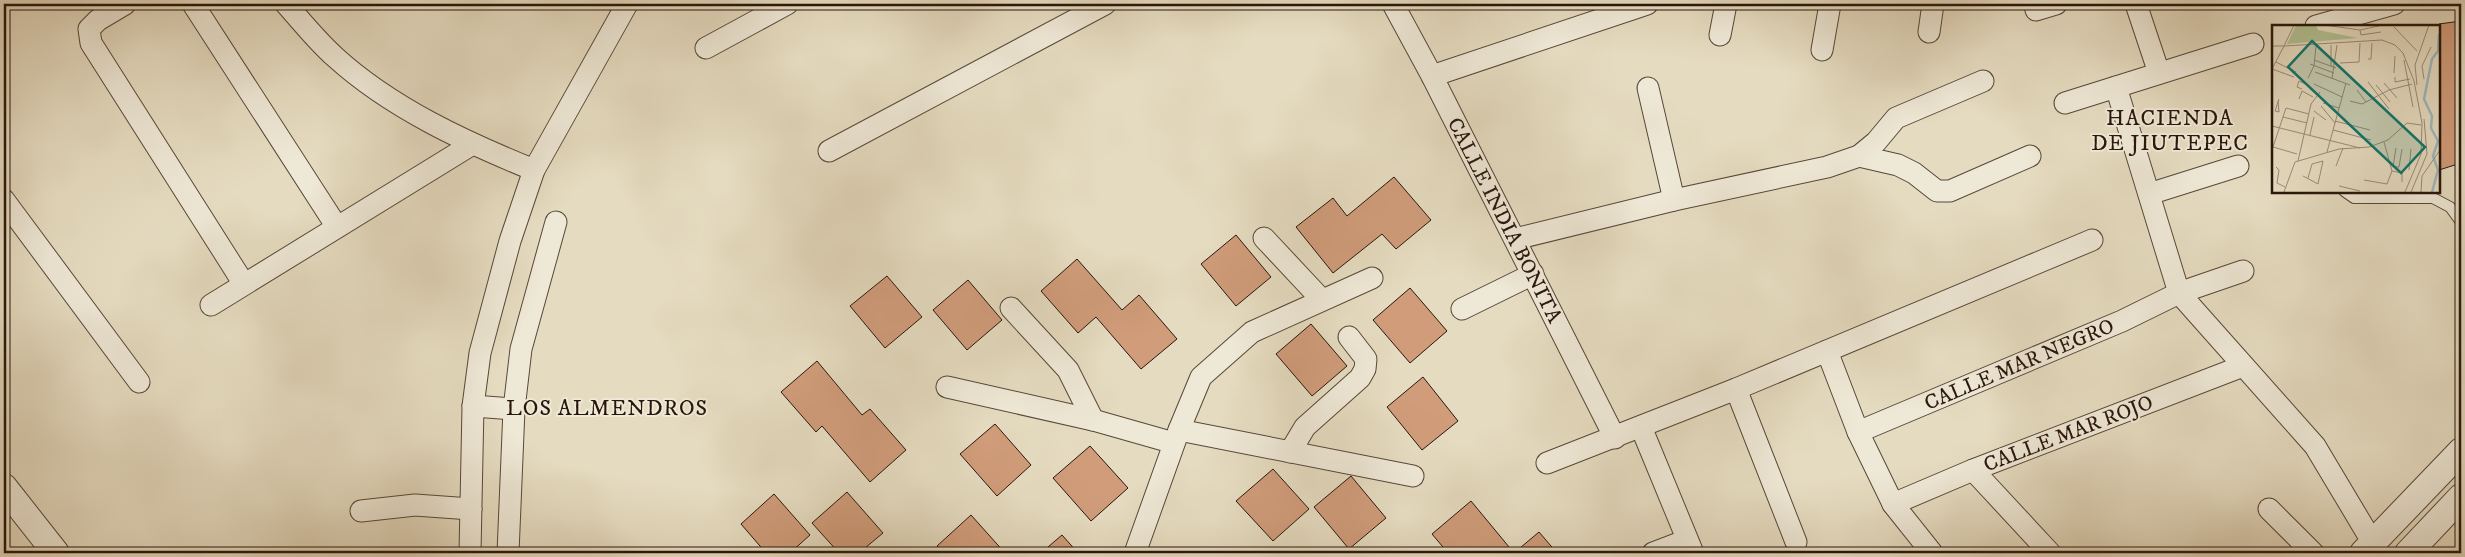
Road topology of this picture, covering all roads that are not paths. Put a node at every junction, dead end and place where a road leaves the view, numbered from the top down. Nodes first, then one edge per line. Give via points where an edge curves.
1 (125, 4) edge
2 (193, 4) edge
3 (286, 4) edge
4 (626, 4) edge
5 (787, 4) edge
6 (1105, 4) edge
7 (1393, 4) edge
8 (1647, 4) edge
9 (1726, 4) edge
10 (1830, 4) edge
11 (1933, 4) edge
12 (2056, 4) edge
13 (2136, 4) edge
14 (2394, 4) edge
15 (2036, 10) dead end
16 (2320, 25) edge
17 (1929, 32) dead end
18 (1720, 35) dead end
19 (2253, 44) dead end
20 (706, 48) dead end
21 (1822, 50) dead end
22 (2159, 73) junction
23 (1432, 76) junction
24 (1983, 81) dead end
25 (2116, 87) junction
26 (1648, 88) dead end
27 (2065, 103) dead end
28 (471, 144) junction
29 (829, 151) dead end
30 (1859, 156) junction
31 (2030, 156) dead end
32 (2238, 166) dead end
33 (534, 170) junction
34 (2345, 192) edge
35 (2149, 194) junction
36 (4, 200) edge
37 (1674, 200) junction
38 (556, 222) dead end
39 (2461, 222) edge
40 (337, 227) junction
41 (1264, 238) dead end
42 (1515, 239) junction
43 (2092, 240) dead end
44 (2243, 271) dead end
45 (1532, 274) junction
46 (1372, 278) dead end
47 (244, 284) junction
48 (2179, 293) junction
49 (1322, 300) junction
50 (211, 305) dead end
51 (1012, 308) dead end
52 (1462, 309) dead end
53 (1349, 337) dead end
54 (1827, 351) junction
55 (2244, 366) junction
56 (138, 382) dead end
57 (947, 387) dead end
58 (1736, 389) junction
59 (473, 406) junction
60 (514, 409) junction
61 (1093, 420) junction
62 (1641, 427) junction
63 (1858, 432) junction
64 (1176, 436) junction
65 (1616, 438) junction
66 (2461, 451) edge
67 (1290, 452) junction
68 (1547, 462) dead end
69 (1973, 470) junction
70 (1413, 476) dead end
71 (4, 487) edge
72 (2461, 497) edge
73 (1893, 504) junction
74 (471, 509) junction
75 (2269, 509) dead end
76 (361, 511) dead end
77 (1796, 542) dead end
78 (1690, 547) edge
79 (2368, 548) edge
80 (56, 553) edge
81 (470, 553) edge
82 (508, 553) edge
83 (1135, 553) edge
84 (1653, 553) edge
85 (1932, 553) edge
86 (2050, 553) edge
87 (2314, 553) edge
88 (2408, 553) edge

1 - 47 street via 98,20 90,29 91,43
2 - 40 street
3 - 28 street via 336,58 398,104
4 - 33 street
5 - 20 street
6 - 29 street
7 - 23 street, CALLE INDIA BONITA
8 - 23 street
9 - 18 street
10 - 21 street
11 - 17 street
12 - 15 street
13 - 22 street
14 - 16 street
19 - 22 street
22 - 25 street
23 - 42 street, CALLE INDIA BONITA
24 - 30 street via 1896,118
25 - 27 street
25 - 35 street
26 - 37 street
28 - 33 street
28 - 40 street
30 - 31 street via 1898,165 1937,191 1950,191
30 - 37 street via 1827,167
32 - 35 street
33 - 59 street via 510,241 480,353
34 - 39 lane via 2354,198 2433,198 2450,207
35 - 48 street
36 - 56 street
37 - 42 street
38 - 60 street via 522,349
40 - 47 street
41 - 49 street
42 - 45 street, CALLE INDIA BONITA
43 - 54 street
44 - 48 street, CALLE MAR NEGRO
45 - 52 street
45 - 65 street, CALLE INDIA BONITA
46 - 49 street
47 - 50 street
48 - 55 street
48 - 63 street, CALLE MAR NEGRO via 2122,321
49 - 64 street via 1252,332 1201,377
51 - 61 street via 1068,370
53 - 67 street via 1366,359 1365,369 1360,378 1305,427
54 - 58 street
54 - 63 street
55 - 69 street, CALLE MAR ROJO
55 - 79 street via 2315,446
57 - 61 street
58 - 62 street
58 - 77 street
59 - 60 street
59 - 74 street
60 - 82 street
61 - 64 street
62 - 65 street
62 - 78 street
63 - 73 street
64 - 67 street
64 - 83 street
65 - 68 street
66 - 79 street
67 - 70 street
69 - 73 street, CALLE MAR ROJO
69 - 86 street
71 - 80 street
72 - 88 street
73 - 85 street
74 - 76 street via 415,505
74 - 81 street
75 - 87 street
78 - 84 street

